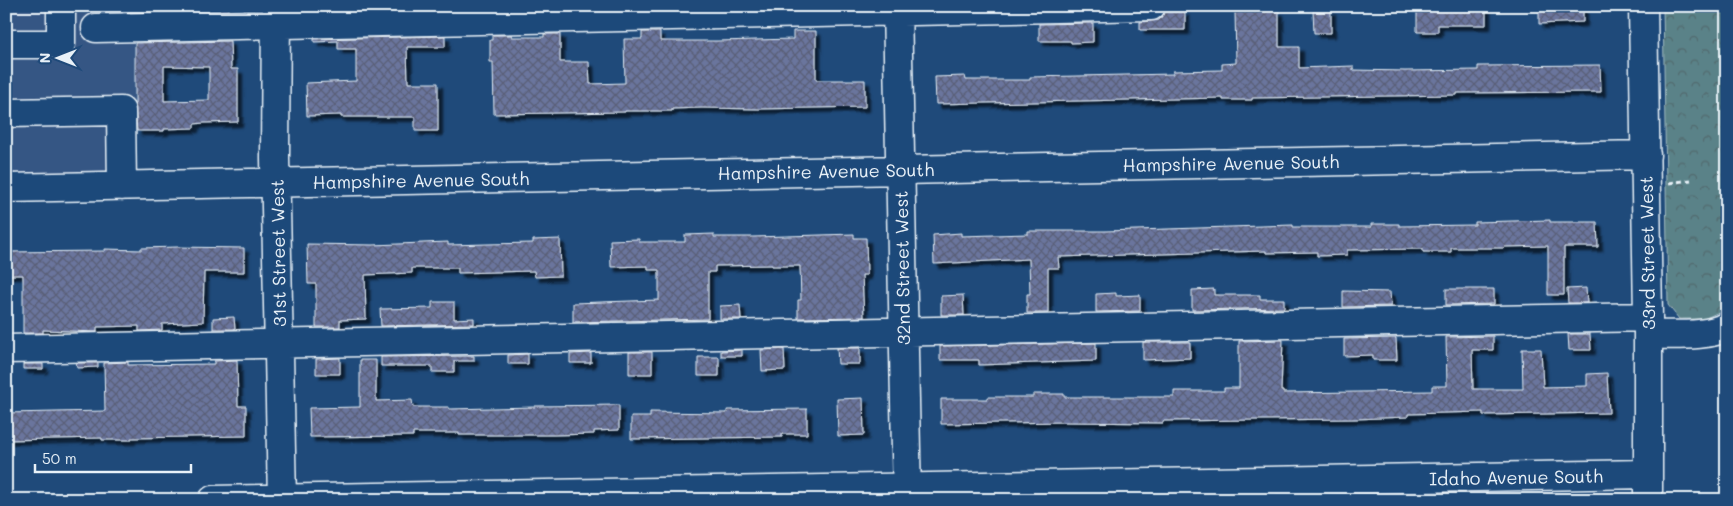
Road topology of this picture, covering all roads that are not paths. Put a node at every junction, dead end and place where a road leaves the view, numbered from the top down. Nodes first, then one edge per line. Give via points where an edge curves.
1 (61, 6) edge
2 (1151, 6) edge
3 (1643, 6) edge
4 (897, 9) edge
5 (276, 15) edge
6 (96, 28) dead end
7 (6, 44) edge
8 (6, 113) edge
9 (1646, 155) junction
10 (900, 170) junction
11 (276, 182) junction
12 (122, 186) junction
13 (6, 188) edge
14 (1648, 326) junction
15 (1727, 326) edge
16 (903, 331) junction
17 (280, 344) junction
18 (6, 349) edge
19 (1648, 487) edge
20 (906, 494) edge
21 (282, 499) edge
22 (214, 500) edge

1 - 7 street via 61,44
2 - 4 street
3 - 9 street, 33rd Street West
4 - 5 street
4 - 10 street, 32nd Street West
5 - 6 street
5 - 11 street, 31st Street West
8 - 12 street via 121,111
9 - 10 street, Hampshire Avenue South
9 - 14 street, 33rd Street West
10 - 11 street, Hampshire Avenue South
10 - 16 street, 32nd Street West
11 - 12 street, Hampshire Avenue South
11 - 17 street, 31st Street West
12 - 13 street, Hampshire Avenue South
14 - 15 street via 1706,333
14 - 16 street
14 - 19 street, 33rd Street West
16 - 17 street
16 - 20 street, 32nd Street West
17 - 18 street
17 - 21 street, 31st Street West
19 - 20 street, Idaho Avenue South
20 - 21 street, Idaho Avenue South
21 - 22 street, Idaho Avenue South

